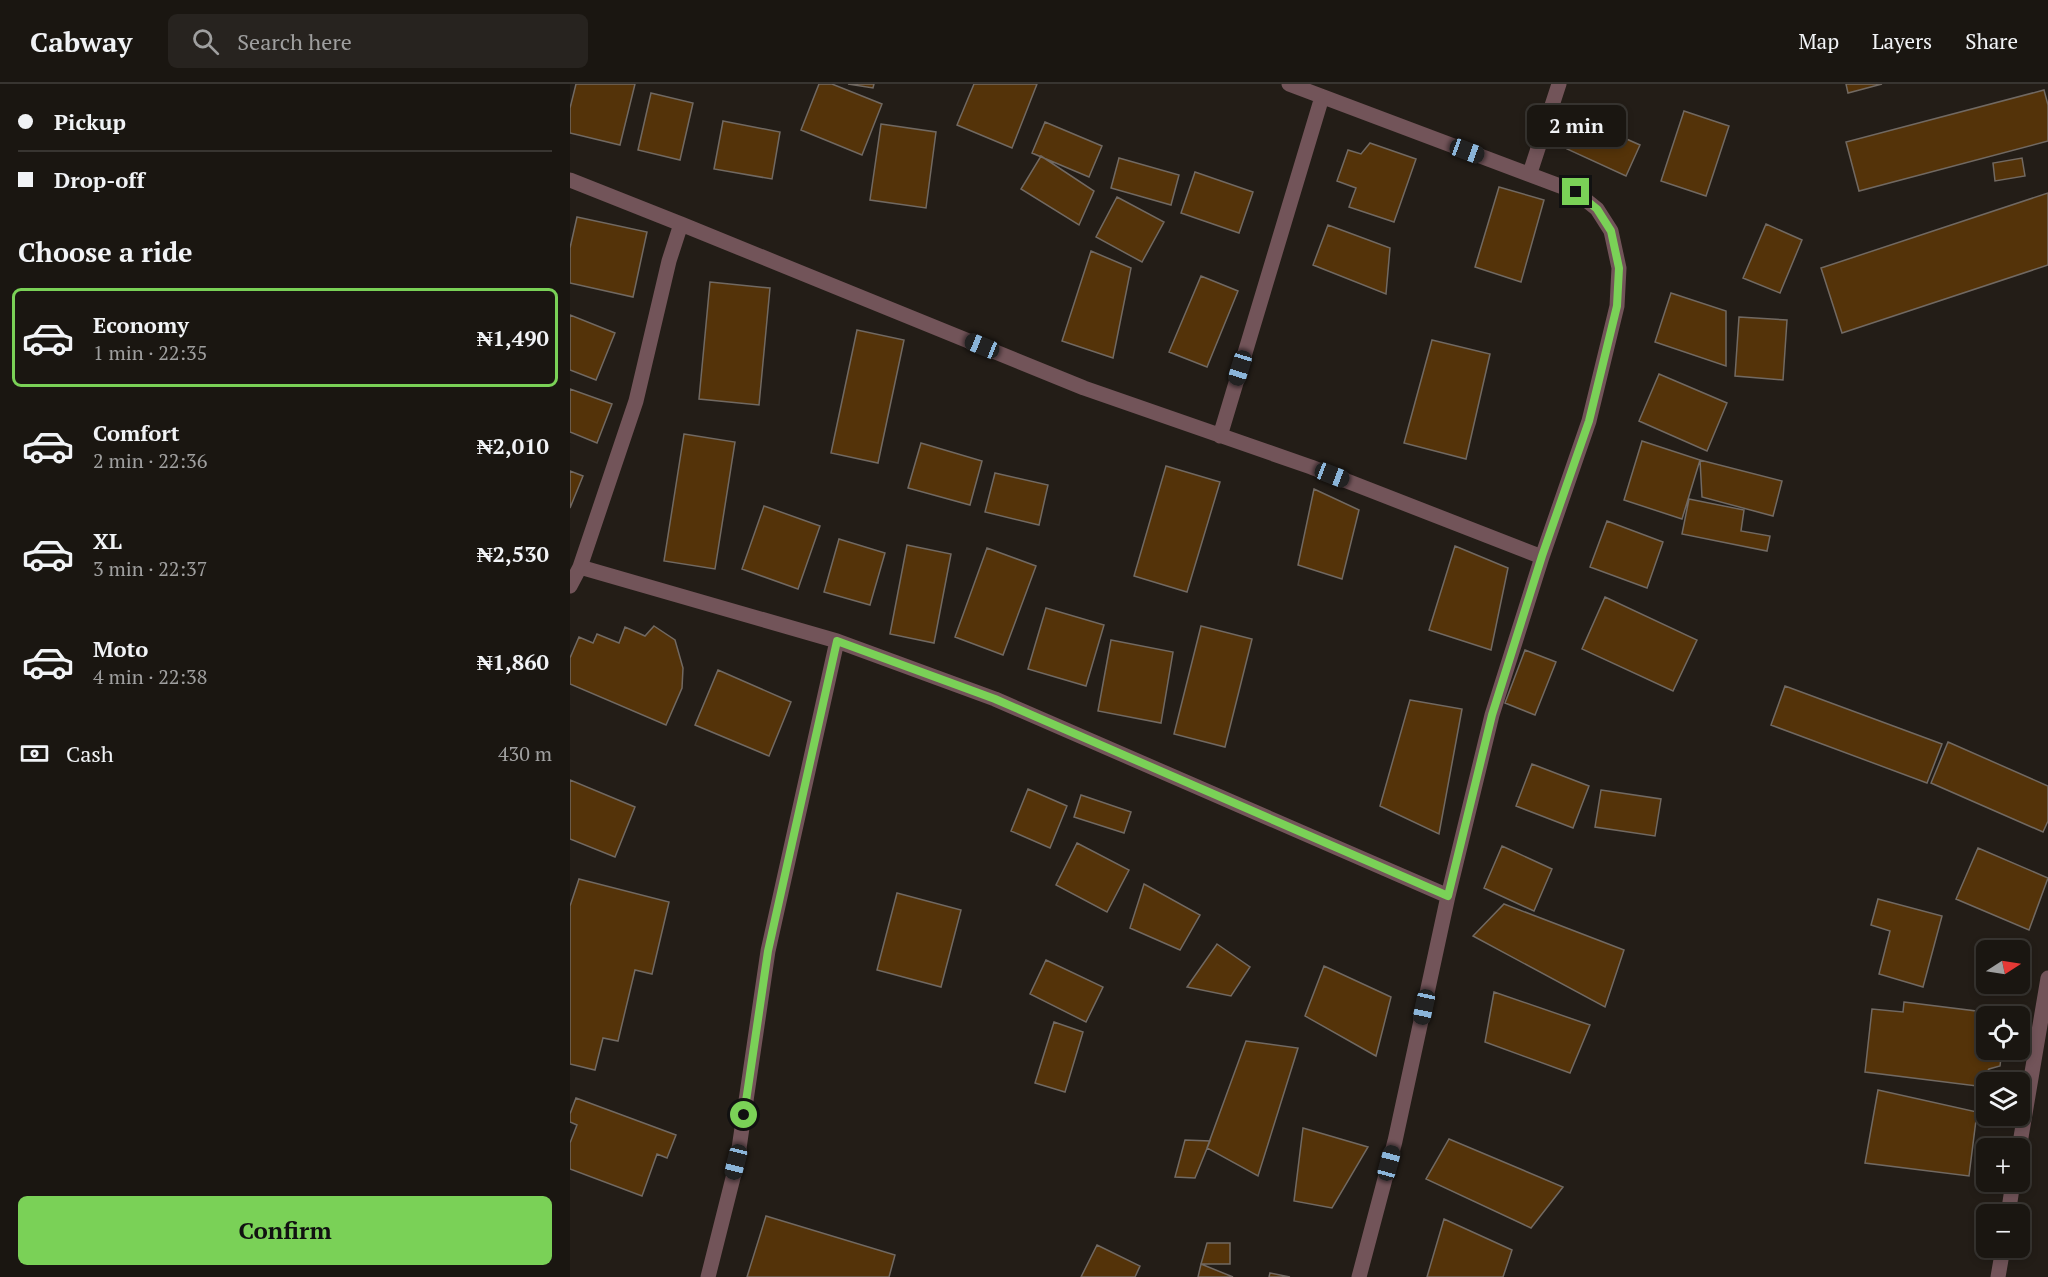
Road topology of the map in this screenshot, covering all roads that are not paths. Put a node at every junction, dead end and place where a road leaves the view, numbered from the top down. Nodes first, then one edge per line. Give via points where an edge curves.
1 (1289, 84) edge
2 (1559, 84) edge
3 (1322, 97) junction
4 (1530, 173) junction
5 (570, 180) edge
6 (681, 224) junction
7 (1220, 436) junction
8 (1542, 556) junction
9 (580, 567) junction
10 (570, 586) edge
11 (837, 641) junction
12 (1448, 896) junction
13 (2048, 978) edge
14 (2021, 1138) edge
15 (2001, 1258) edge
16 (708, 1277) edge
17 (1359, 1277) edge
18 (1998, 1277) edge

1 - 3 street
2 - 4 street
3 - 4 street
3 - 7 street
4 - 8 street via 1576,192 1597,209 1611,231 1619,268 1617,306 1605,364
5 - 6 street
6 - 7 street via 1084,388
6 - 9 street via 636,401
7 - 8 street
8 - 12 street via 1492,715
9 - 10 street
9 - 11 street
11 - 12 street via 995,699
11 - 16 street via 768,951 736,1162
12 - 17 street via 1395,1141
13 - 14 street
15 - 18 street

